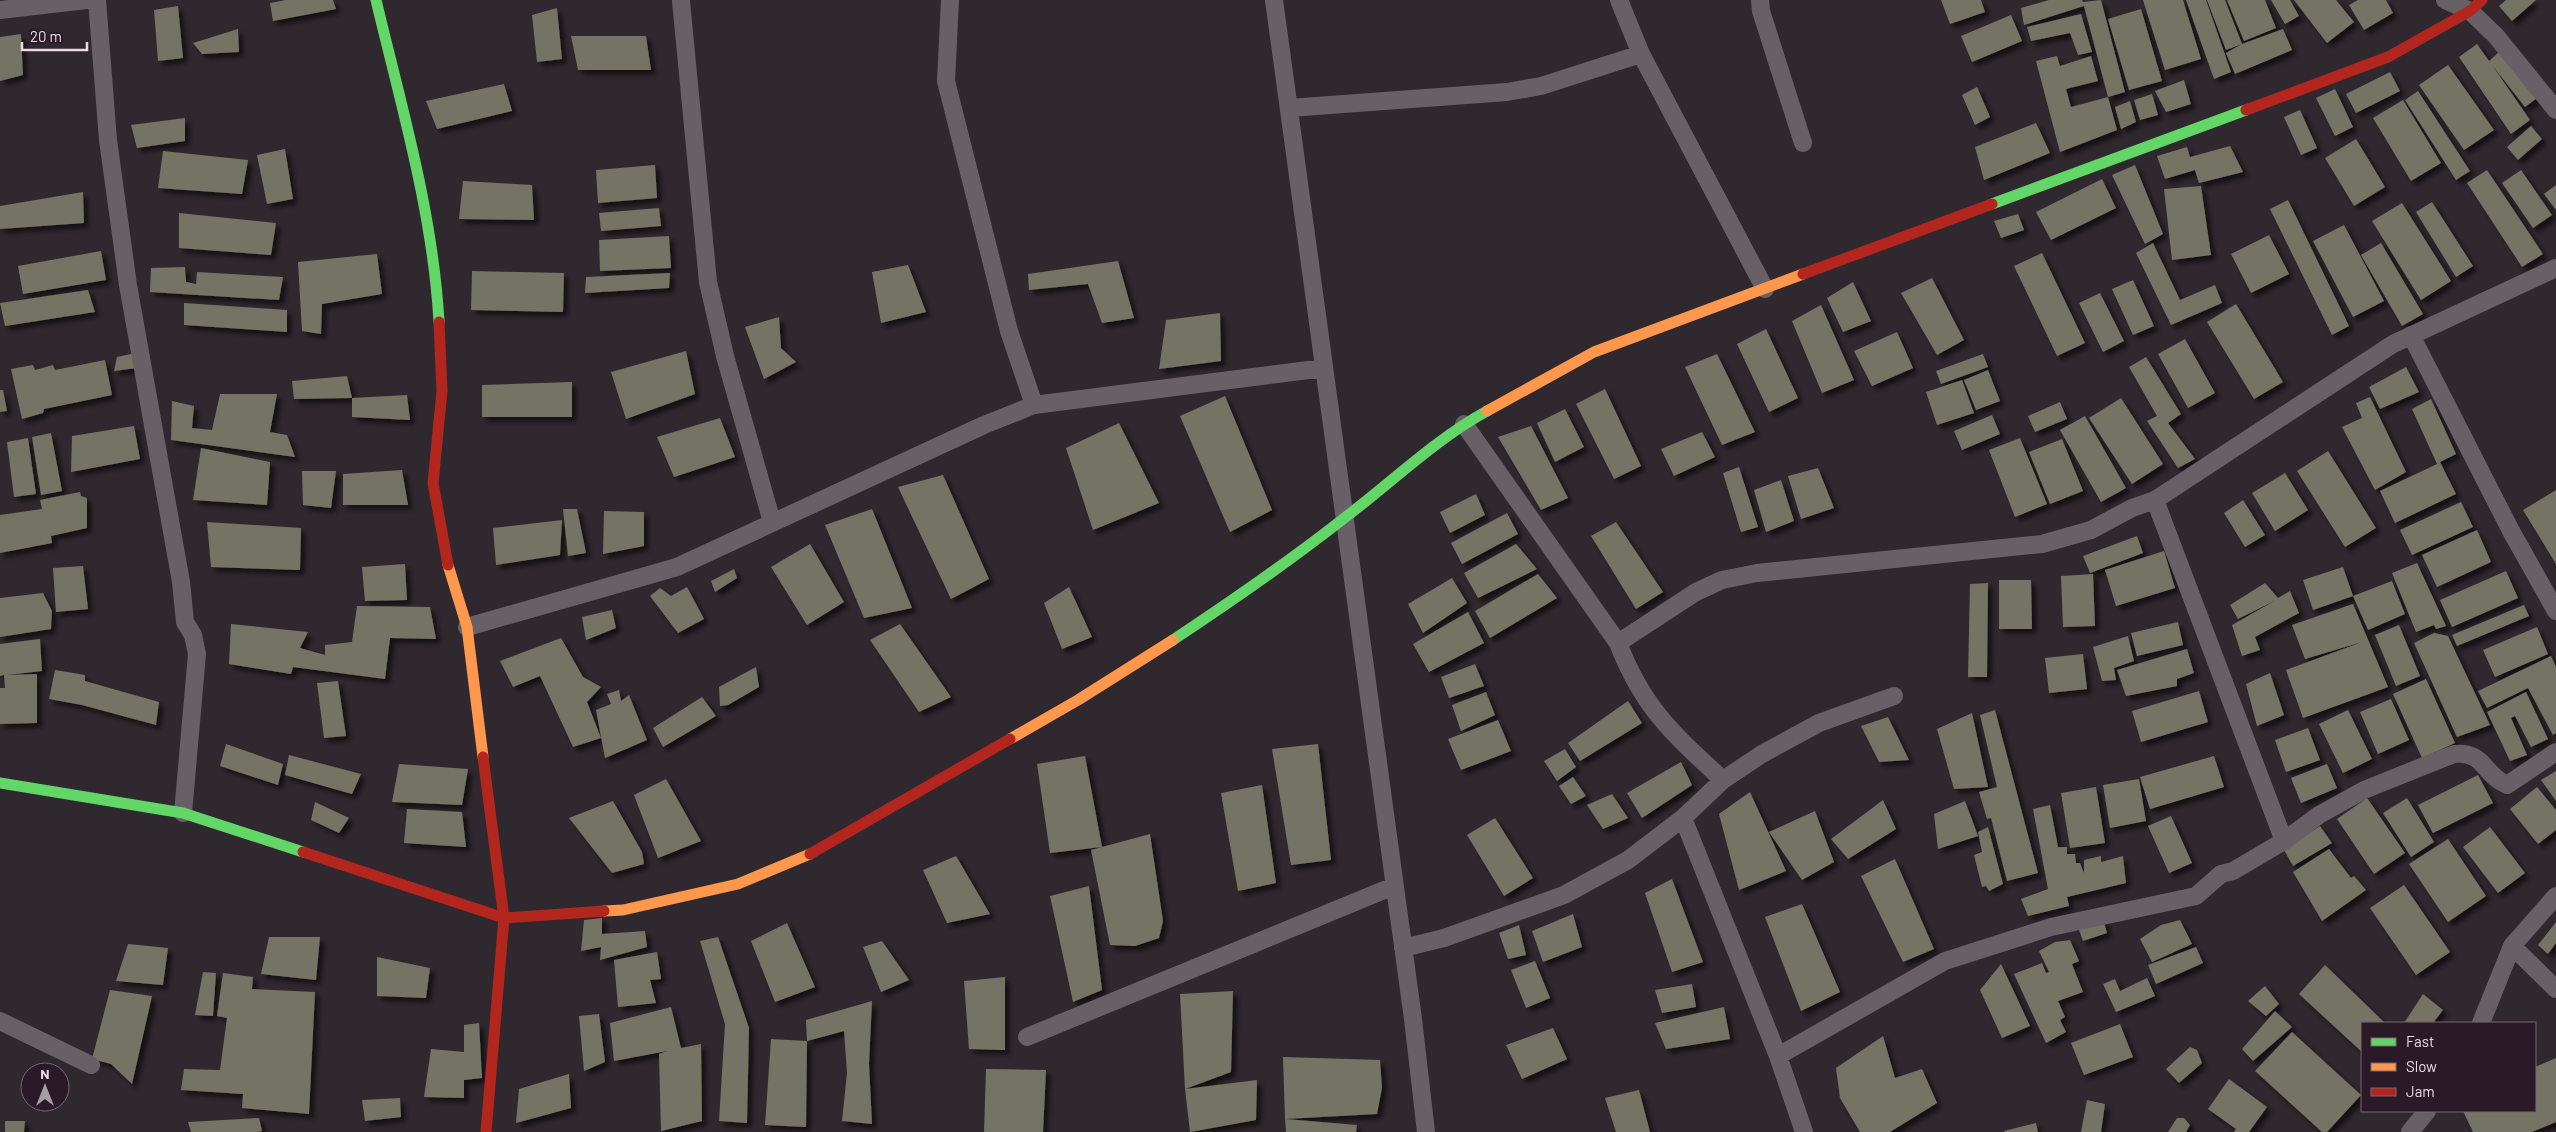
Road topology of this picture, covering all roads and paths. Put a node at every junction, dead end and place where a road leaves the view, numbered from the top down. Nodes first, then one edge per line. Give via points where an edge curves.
1 (86, 0) edge
2 (97, 0) edge
3 (376, 0) edge
4 (950, 0) edge
5 (1274, 0) edge
6 (1619, 0) edge
7 (1760, 0) edge
8 (2445, 0) edge
9 (681, 1) dead end
10 (2476, 5) edge
11 (0, 10) edge
12 (1641, 54) junction
13 (1289, 108) junction
14 (2556, 110) edge
15 (1803, 143) dead end
16 (2556, 268) edge
17 (1766, 289) junction
18 (2410, 335) junction
19 (1324, 368) junction
20 (1034, 405) junction
21 (1464, 424) junction
22 (2155, 500) junction
23 (1345, 518) junction
24 (772, 522) junction
25 (2556, 611) edge
26 (467, 627) junction
27 (1618, 643) junction
28 (1894, 696) dead end
29 (2556, 752) edge
30 (1723, 780) junction
31 (0, 783) edge
32 (183, 813) junction
33 (1683, 818) junction
34 (2284, 841) junction
35 (1394, 886) junction
36 (2556, 896) edge
37 (504, 918) junction
38 (2512, 946) junction
39 (1403, 948) junction
40 (2556, 989) edge
41 (0, 1021) edge
42 (2481, 1022) edge
43 (1027, 1037) dead end
44 (1778, 1056) junction
45 (91, 1065) dead end
46 (2427, 1112) edge
47 (486, 1132) edge
48 (1426, 1132) edge
49 (1804, 1132) edge
50 (2410, 1132) edge

1 - 11 street
2 - 32 street via 108,140 128,285 182,582 182,608 197,654
3 - 26 street via 418,178 437,287 442,391 433,484 444,552
4 - 20 street via 946,81 1009,331
5 - 13 street
6 - 12 street
7 - 15 street
8 - 10 street
9 - 24 street via 708,282 725,356
10 - 14 street via 2496,36
10 - 17 street via 2388,57
12 - 13 street via 1541,86 1507,92
12 - 17 street
13 - 19 street
16 - 18 street
17 - 21 street via 1594,352
18 - 22 street
18 - 25 street via 2510,531
19 - 20 street
19 - 23 street
20 - 24 street
21 - 23 street
21 - 27 street
22 - 27 street via 2132,508 2091,530 2042,544 1757,573 1722,580 1696,592
22 - 34 street
23 - 35 street
23 - 37 street via 1214,613 1078,700 800,860 738,884 623,910
24 - 26 street via 677,567
26 - 37 street
27 - 30 street via 1646,701 1674,736
28 - 30 street via 1819,723
29 - 34 street via 2507,785 2498,781 2479,759 2466,753 2454,754 2364,790
30 - 33 street
31 - 32 street
32 - 37 street
33 - 39 street via 1628,860 1564,895 1444,938
33 - 44 street
34 - 44 street via 2233,871 2221,874 2196,896 2051,927 1945,961
35 - 39 street
35 - 43 street
36 - 38 street
37 - 47 street
38 - 40 street
38 - 42 street
39 - 48 street
41 - 45 street
44 - 49 street
46 - 50 street

